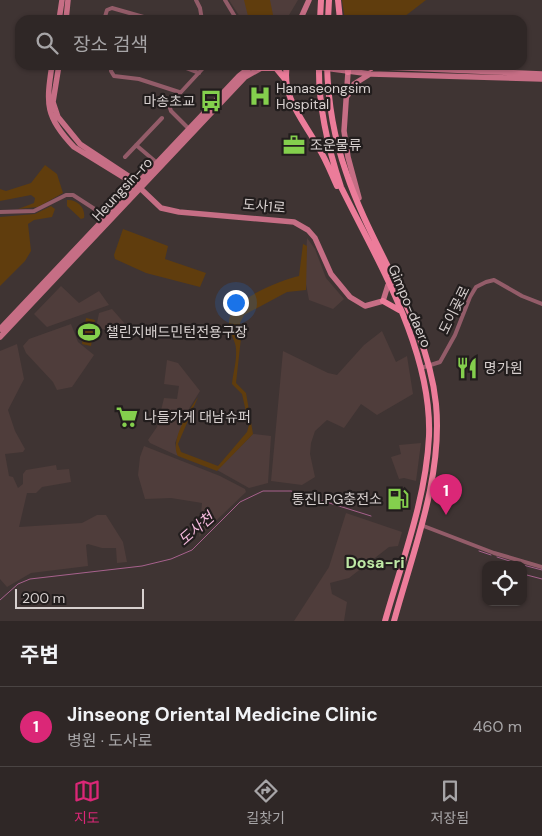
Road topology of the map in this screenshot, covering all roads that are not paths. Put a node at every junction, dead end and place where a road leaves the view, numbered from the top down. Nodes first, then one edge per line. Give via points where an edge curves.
1 (62, 0) edge
2 (68, 0) edge
3 (196, 0) edge
4 (225, 0) edge
5 (309, 0) edge
6 (321, 0) edge
7 (329, 0) edge
8 (338, 0) edge
9 (60, 15) edge
10 (66, 15) edge
11 (106, 15) edge
12 (136, 15) edge
13 (201, 15) edge
14 (234, 15) edge
15 (302, 15) edge
16 (320, 15) edge
17 (328, 15) edge
18 (340, 15) edge
19 (51, 70) edge
20 (58, 70) edge
21 (111, 70) edge
22 (191, 70) edge
23 (202, 70) edge
24 (249, 70) edge
25 (252, 70) edge
26 (278, 70) edge
27 (287, 70) edge
28 (319, 70) edge
29 (328, 70) edge
30 (348, 70) edge
31 (363, 70) edge
32 (371, 71) junction
33 (199, 73) junction
34 (542, 74) edge
35 (542, 79) edge
36 (286, 81) junction
37 (179, 92) junction
38 (346, 101) junction
39 (162, 118) dead end
40 (189, 129) junction
41 (136, 145) junction
42 (125, 157) dead end
43 (156, 162) junction
44 (137, 184) junction
45 (362, 210) junction
46 (0, 212) edge
47 (355, 215) junction
48 (109, 217) junction
49 (388, 285) junction
50 (383, 301) junction
51 (542, 304) edge
52 (400, 310) junction
53 (0, 329) edge
54 (0, 337) edge
55 (429, 366) junction
56 (421, 368) junction
57 (421, 525) junction
58 (542, 567) edge
59 (385, 621) edge
60 (394, 621) edge

1 - 9 main road
2 - 10 main road
3 - 13 street
4 - 14 street
5 - 15 main road
6 - 16 main road
7 - 17 main road
8 - 18 main road
11 - 12 street via 112,8
19 - 44 main road via 47,97 52,121 74,147
20 - 44 main road via 53,102 58,117 80,144
21 - 37 street via 114,76 139,79
22 - 33 street
23 - 33 street
24 - 40 main road, Heungsin-ro via 239,76
25 - 44 main road, Heungsin-ro
26 - 36 main road
27 - 36 main road
28 - 47 main road, Gimpo-daero via 325,129 341,187
29 - 45 main road, Gimpo-daero via 336,139 346,174
30 - 38 main road
31 - 32 main road
32 - 34 main road
32 - 35 main road
32 - 38 main road via 354,84
33 - 37 street
36 - 47 main road via 292,104
37 - 40 street via 169,108
38 - 45 main road via 344,131
39 - 41 street
40 - 43 main road, Heungsin-ro
41 - 42 street
41 - 43 street
43 - 44 main road, Heungsin-ro
44 - 48 main road, Heungsin-ro
44 - 50 main road, 도사1로 via 158,205 168,210 298,223 315,238 331,274 350,297 365,306
45 - 55 main road, Gimpo-daero via 418,332
46 - 48 street via 34,211 66,195 73,195
47 - 49 main road, Gimpo-daero
48 - 53 main road, Heungsin-ro
48 - 54 main road, Heungsin-ro
49 - 50 main road
49 - 52 main road, Gimpo-daero
50 - 52 main road
51 - 55 street, 도이곶로 via 494,280 486,282 470,297 440,362
52 - 56 main road, Gimpo-daero
55 - 56 street, 도이곶로
55 - 57 main road, Gimpo-daero via 436,404 436,440 431,484
56 - 59 main road, Gimpo-daero via 429,421 426,462
57 - 58 street via 494,553
57 - 60 main road, Gimpo-daero

